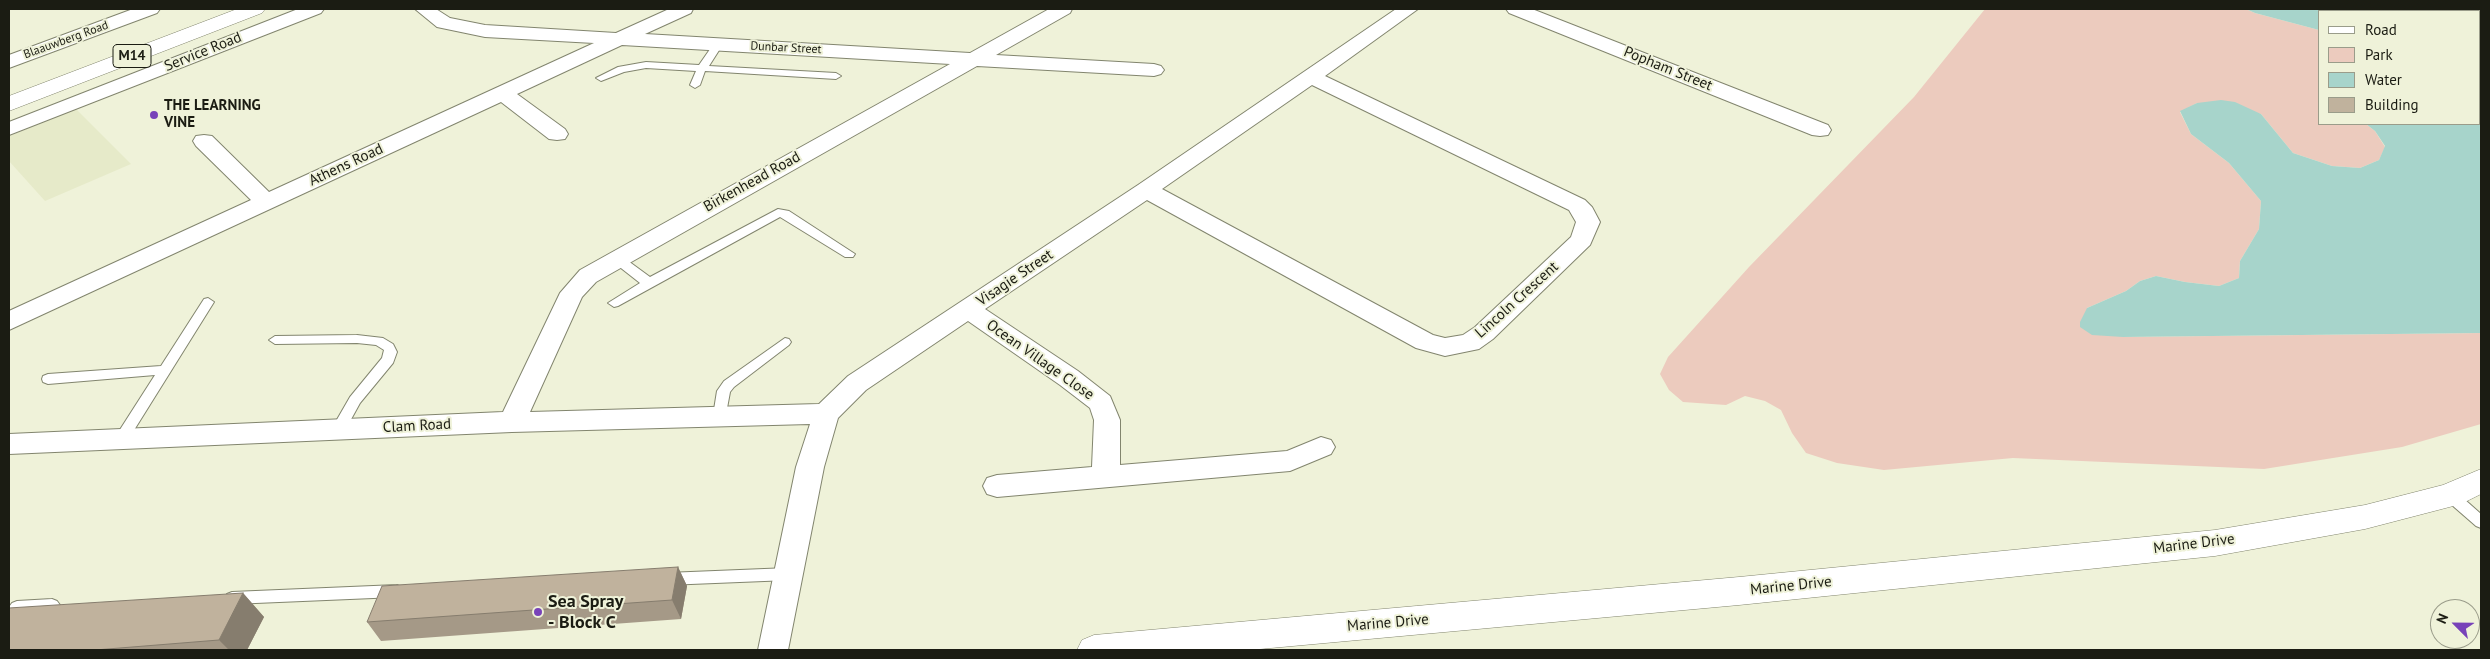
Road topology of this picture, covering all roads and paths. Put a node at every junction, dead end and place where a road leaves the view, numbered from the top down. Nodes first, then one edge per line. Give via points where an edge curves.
1 (150, 9) edge
2 (206, 9) edge
3 (255, 9) edge
4 (314, 9) edge
5 (424, 9) edge
6 (684, 9) edge
7 (1063, 9) edge
8 (1408, 9) edge
9 (1516, 9) edge
10 (619, 38) junction
11 (718, 44) junction
12 (973, 60) junction
13 (9, 62) edge
14 (703, 67) junction
15 (1154, 70) dead end
16 (836, 76) dead end
17 (1309, 76) junction
18 (601, 78) dead end
19 (9, 84) edge
20 (696, 85) dead end
21 (502, 93) junction
22 (9, 104) edge
23 (9, 129) edge
24 (1820, 130) dead end
25 (556, 134) dead end
26 (204, 141) dead end
27 (1146, 190) junction
28 (266, 202) junction
29 (849, 254) dead end
30 (616, 258) junction
31 (649, 283) junction
32 (208, 302) dead end
33 (614, 303) dead end
34 (968, 309) junction
35 (9, 321) edge
36 (275, 340) dead end
37 (785, 342) dead end
38 (165, 370) junction
39 (48, 379) dead end
40 (826, 414) junction
41 (720, 416) junction
42 (512, 422) junction
43 (338, 430) junction
44 (120, 439) junction
45 (9, 444) edge
46 (1321, 447) dead end
47 (1106, 476) junction
48 (2481, 481) edge
49 (998, 486) dead end
50 (2450, 495) junction
51 (2481, 522) edge
52 (789, 574) junction
53 (648, 580) edge
54 (416, 590) edge
55 (213, 599) edge
56 (66, 605) edge
57 (17, 607) edge
58 (773, 650) edge
59 (1094, 650) edge

1 - 13 street, Blaauwberg Road
2 - 19 main road, Blaauwberg Road / M14
3 - 22 main road, M14
4 - 23 street, Service Road
5 - 10 street, Dunbar Street via 444,23 465,29
6 - 10 street, Athens Road
7 - 12 street, Birkenhead Road
8 - 17 street, Visagie Street
9 - 24 street, Popham Street
10 - 11 street, Dunbar Street
10 - 21 street, Athens Road
11 - 12 street, Dunbar Street
11 - 14 lane
12 - 15 street, Dunbar Street
12 - 30 street, Birkenhead Road
14 - 16 lane
14 - 18 lane via 638,65
14 - 20 lane via 695,80
17 - 27 street, Visagie Street
17 - 27 street, Lincoln Crescent via 1577,205 1588,222 1582,240 1484,333 1470,343 1445,347 1425,342
21 - 25 street
21 - 28 street, Athens Road
26 - 28 street
27 - 34 street, Visagie Street
28 - 35 street, Athens Road
29 - 31 lane via 785,214 778,213
30 - 31 lane
30 - 42 street, Birkenhead Road via 588,276 572,293
31 - 33 lane
32 - 38 lane
34 - 40 street, Visagie Street via 857,383
34 - 47 street, Ocean Village Close via 1101,403 1107,420
36 - 43 lane via 357,339 379,341 389,347 388,360 355,400
37 - 41 lane via 729,384 724,391
38 - 39 lane
38 - 44 lane
40 - 41 street, Clam Road
40 - 52 street, Visagie Street via 810,467
41 - 42 street, Clam Road
42 - 43 street, Clam Road
43 - 44 street, Clam Road
44 - 45 street, Clam Road
46 - 47 street via 1290,461
47 - 49 street
48 - 50 main road, Marine Drive
50 - 51 lane
50 - 59 main road, Marine Drive via 2365,517 2214,543 1739,591
52 - 53 lane
52 - 58 street, Visagie Street
54 - 55 lane
56 - 57 lane

